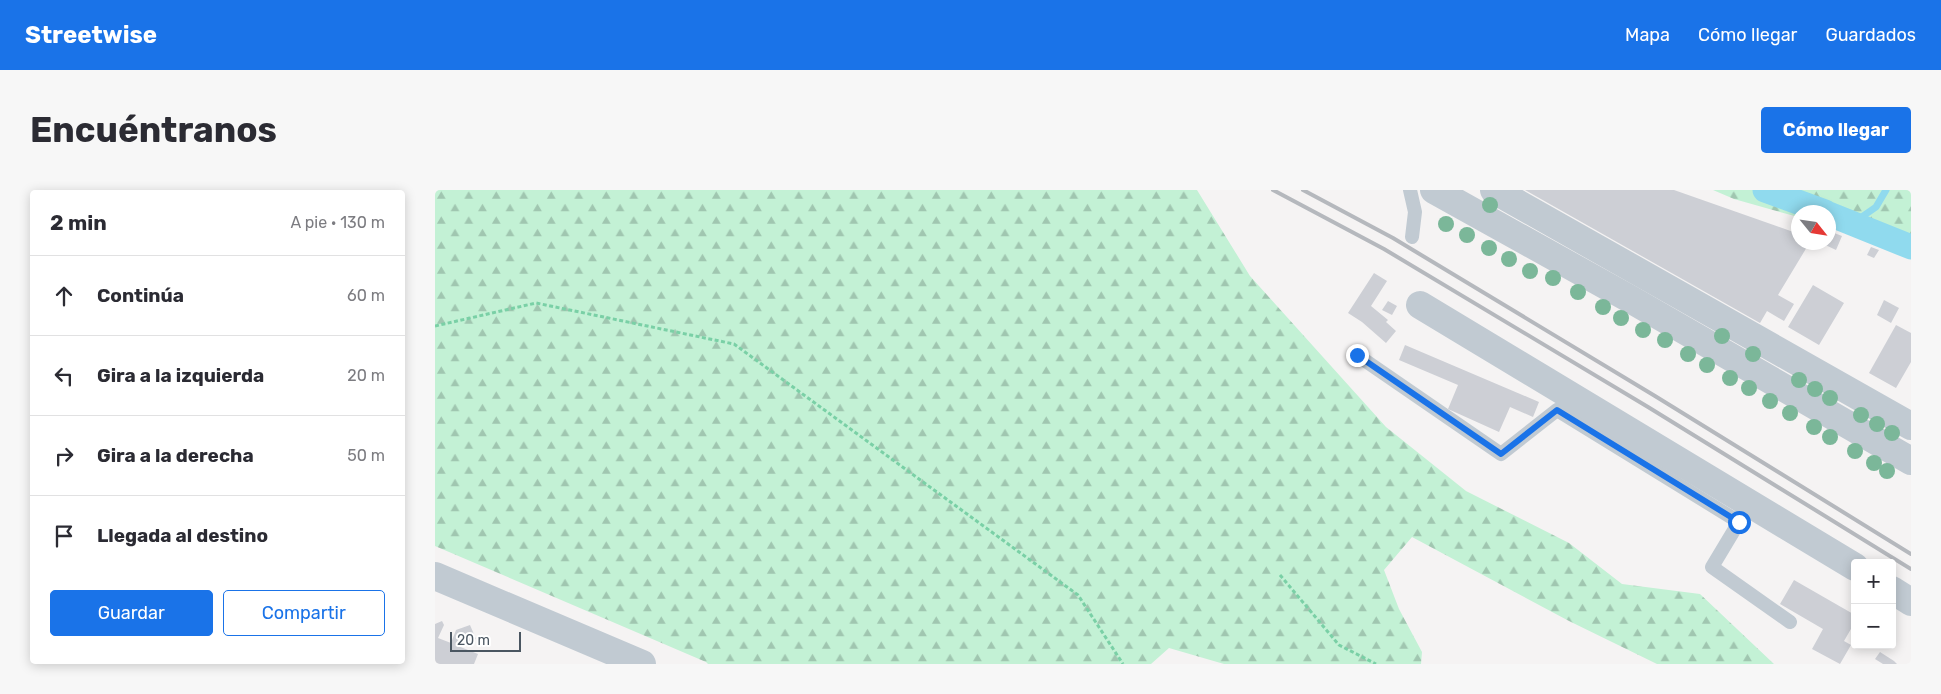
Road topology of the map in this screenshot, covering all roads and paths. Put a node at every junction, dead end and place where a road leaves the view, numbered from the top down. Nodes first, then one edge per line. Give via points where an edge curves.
1 (1411, 190) edge
2 (1434, 190) edge
3 (1494, 190) edge
4 (1412, 237) dead end
5 (1420, 305) dead end
6 (435, 326) edge
7 (1357, 355) dead end
8 (1911, 426) edge
9 (1911, 461) edge
10 (1745, 512) junction
11 (1851, 564) edge
12 (1280, 575) dead end
13 (435, 576) edge
14 (1896, 593) edge
15 (1911, 602) edge
16 (1790, 622) dead end
17 (642, 664) edge
18 (1123, 664) edge
19 (1376, 664) edge

1 - 4 lane via 1415,212
2 - 9 street
3 - 8 street
5 - 10 street
6 - 18 path via 536,303 734,344 1078,595
7 - 10 lane via 1501,454 1557,410
10 - 11 street
10 - 16 lane via 1712,567
12 - 19 path via 1339,645
13 - 17 street
14 - 15 street

